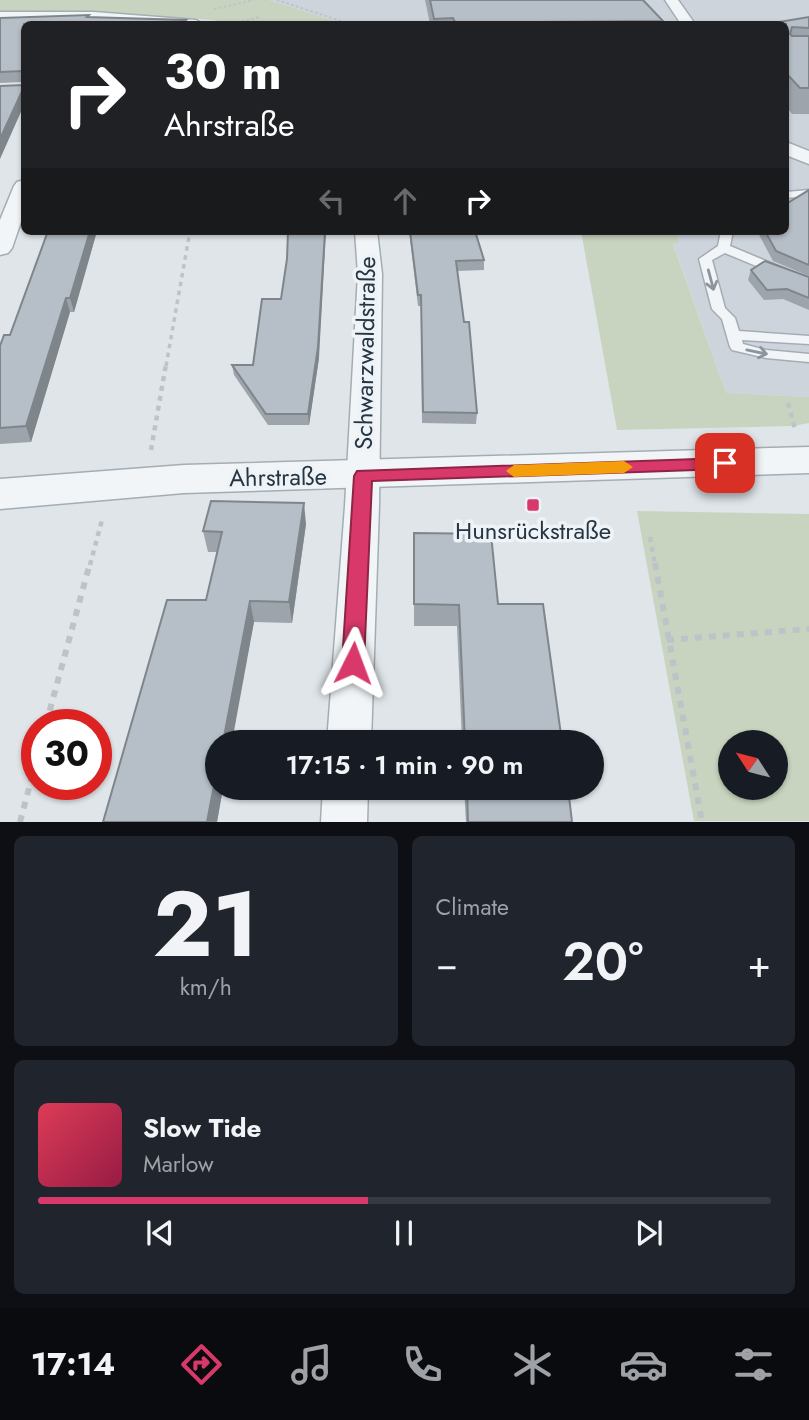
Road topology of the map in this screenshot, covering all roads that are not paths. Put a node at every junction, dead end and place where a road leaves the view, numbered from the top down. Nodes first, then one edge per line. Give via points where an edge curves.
1 (671, 0) edge
2 (0, 16) edge
3 (155, 21) edge
4 (686, 21) edge
5 (789, 141) edge
6 (809, 148) edge
7 (789, 149) edge
8 (809, 158) edge
9 (809, 192) edge
10 (21, 194) edge
11 (789, 195) edge
12 (366, 235) edge
13 (726, 235) edge
14 (0, 248) edge
15 (724, 248) junction
16 (809, 284) edge
17 (732, 335) junction
18 (809, 340) edge
19 (809, 358) edge
20 (804, 449) edge
21 (363, 476) junction
22 (0, 494) edge
23 (350, 730) edge
24 (345, 800) edge
25 (344, 821) edge

1 - 4 street
2 - 3 street
5 - 6 street
7 - 8 street
9 - 11 lane
10 - 14 street
12 - 21 street, Schwarzwaldstraße via 370,274
13 - 15 lane
15 - 16 lane
15 -> 17 lane via 705,260
17 - 18 lane
17 -> 19 lane via 737,347
20 - 21 street, Ahrstraße
21 - 22 street, Ahrstraße via 184,479
21 - 23 street
24 - 25 street

